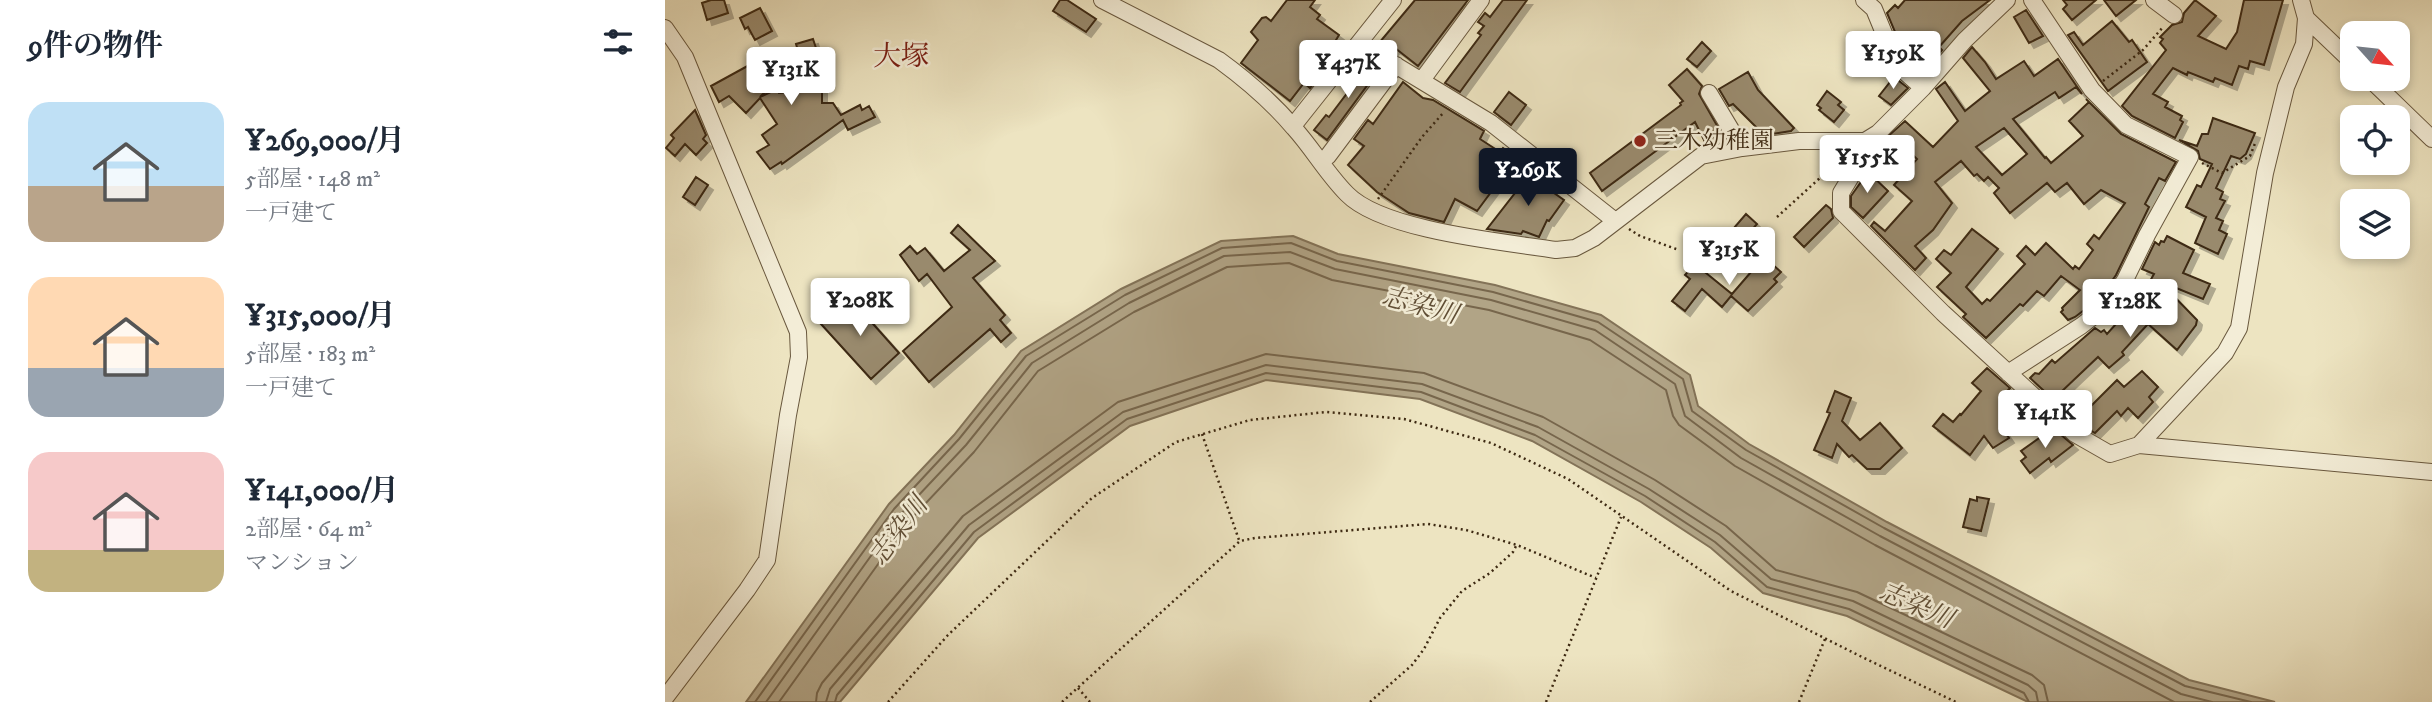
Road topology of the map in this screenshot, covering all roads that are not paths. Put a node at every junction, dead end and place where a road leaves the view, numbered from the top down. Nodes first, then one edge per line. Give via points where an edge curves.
1 (1102, 0) edge
2 (1393, 0) edge
3 (1482, 0) edge
4 (1864, 0) edge
5 (2007, 0) edge
6 (2032, 0) edge
7 (2154, 0) edge
8 (2301, 0) edge
9 (2174, 15) road end
10 (2307, 18) junction
11 (665, 28) edge
12 (1359, 43) junction
13 (2340, 50) edge
14 (1396, 65) junction
15 (1422, 80) junction
16 (1923, 88) junction
17 (2382, 91) edge
18 (1709, 93) dead end
19 (1293, 126) junction
20 (2432, 139) edge
21 (1861, 141) junction
22 (1742, 148) junction
23 (1321, 162) junction
24 (1614, 220) junction
25 (2008, 373) junction
26 (2139, 445) junction
27 (2432, 472) edge
28 (665, 698) edge

1 - 19 street via 1219,60
2 - 12 street
3 - 15 street
4 - 16 street via 1874,9 1897,65
5 - 16 street
6 - 25 street via 2092,90 2126,125 2190,157 2108,305
7 - 9 street
8 - 10 street
10 - 13 street
10 - 26 street via 2305,44 2286,87 2265,173 2239,328 2225,353
11 - 28 street via 685,57 731,164 798,332 799,357 767,560
12 - 14 street
12 - 19 street
14 - 15 street
14 - 23 street
15 - 24 street via 1491,123
16 - 21 street via 1878,133
17 - 20 street
18 - 22 street
19 - 23 street
21 - 22 street via 1799,141
21 - 25 street via 1864,155 1842,193 1841,211
22 - 24 street via 1701,156
23 - 24 street via 1349,196 1428,230 1556,250 1575,248
25 - 26 street via 2075,434 2110,454
26 - 27 street

